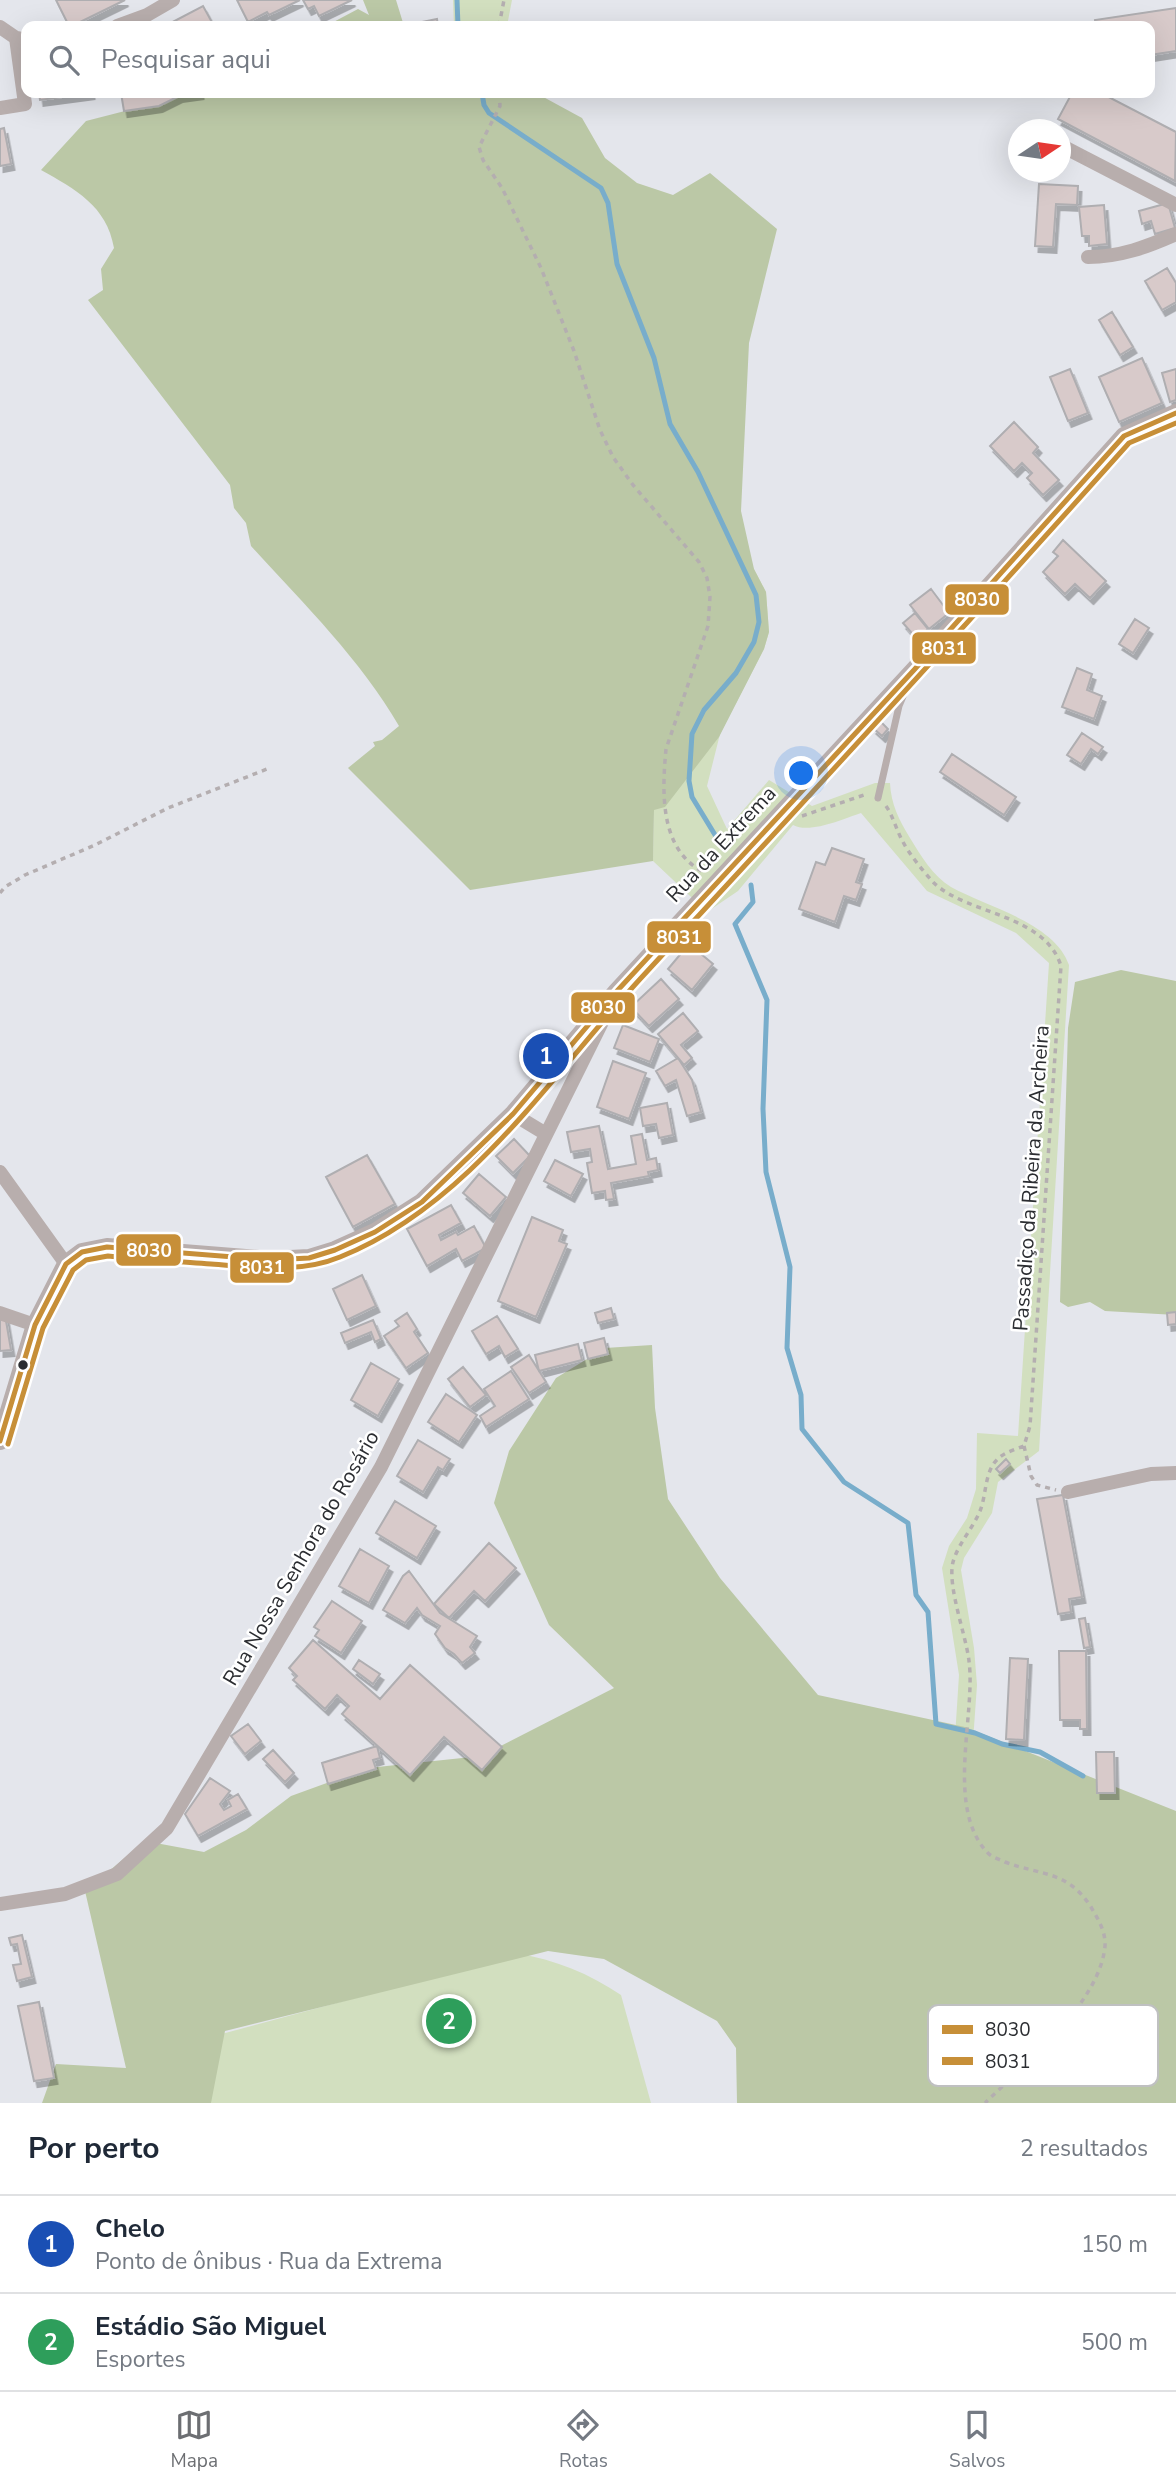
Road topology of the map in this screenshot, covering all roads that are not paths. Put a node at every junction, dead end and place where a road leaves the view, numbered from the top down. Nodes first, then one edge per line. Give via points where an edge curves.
1 (173, 0) edge
2 (132, 21) edge
3 (0, 27) edge
4 (21, 39) edge
5 (25, 98) edge
6 (0, 108) edge
7 (1071, 151) edge
8 (1176, 205) edge
9 (1176, 234) edge
10 (1087, 257) dead end
11 (1176, 413) edge
12 (914, 670) junction
13 (878, 798) road end
14 (617, 991) junction
15 (513, 1114) junction
16 (546, 1134) junction
17 (0, 1171) edge
18 (66, 1264) junction
19 (0, 1314) edge
20 (35, 1325) junction
21 (0, 1441) edge
22 (1176, 1473) edge
23 (1068, 1492) road end
24 (0, 1904) edge

1 - 2 street
3 - 4 street
5 - 6 street via 25,104
7 - 8 street
9 - 10 street via 1113,257
11 - 12 street, Rua da Extrema via 1124,436
12 - 13 lane via 899,706
12 - 14 street, Rua da Extrema
14 - 15 street, Rua da Extrema
14 - 16 street, Rua Nossa Senhora do Rosário
15 - 16 street
15 - 18 street, Rua da Extrema via 422,1202 335,1251 271,1260 107,1247 82,1252
16 - 24 street, Rua Nossa Senhora do Rosário via 381,1468 167,1828 117,1874 65,1894
17 - 18 street
18 - 20 street
19 - 20 street
20 - 21 street
22 - 23 street

